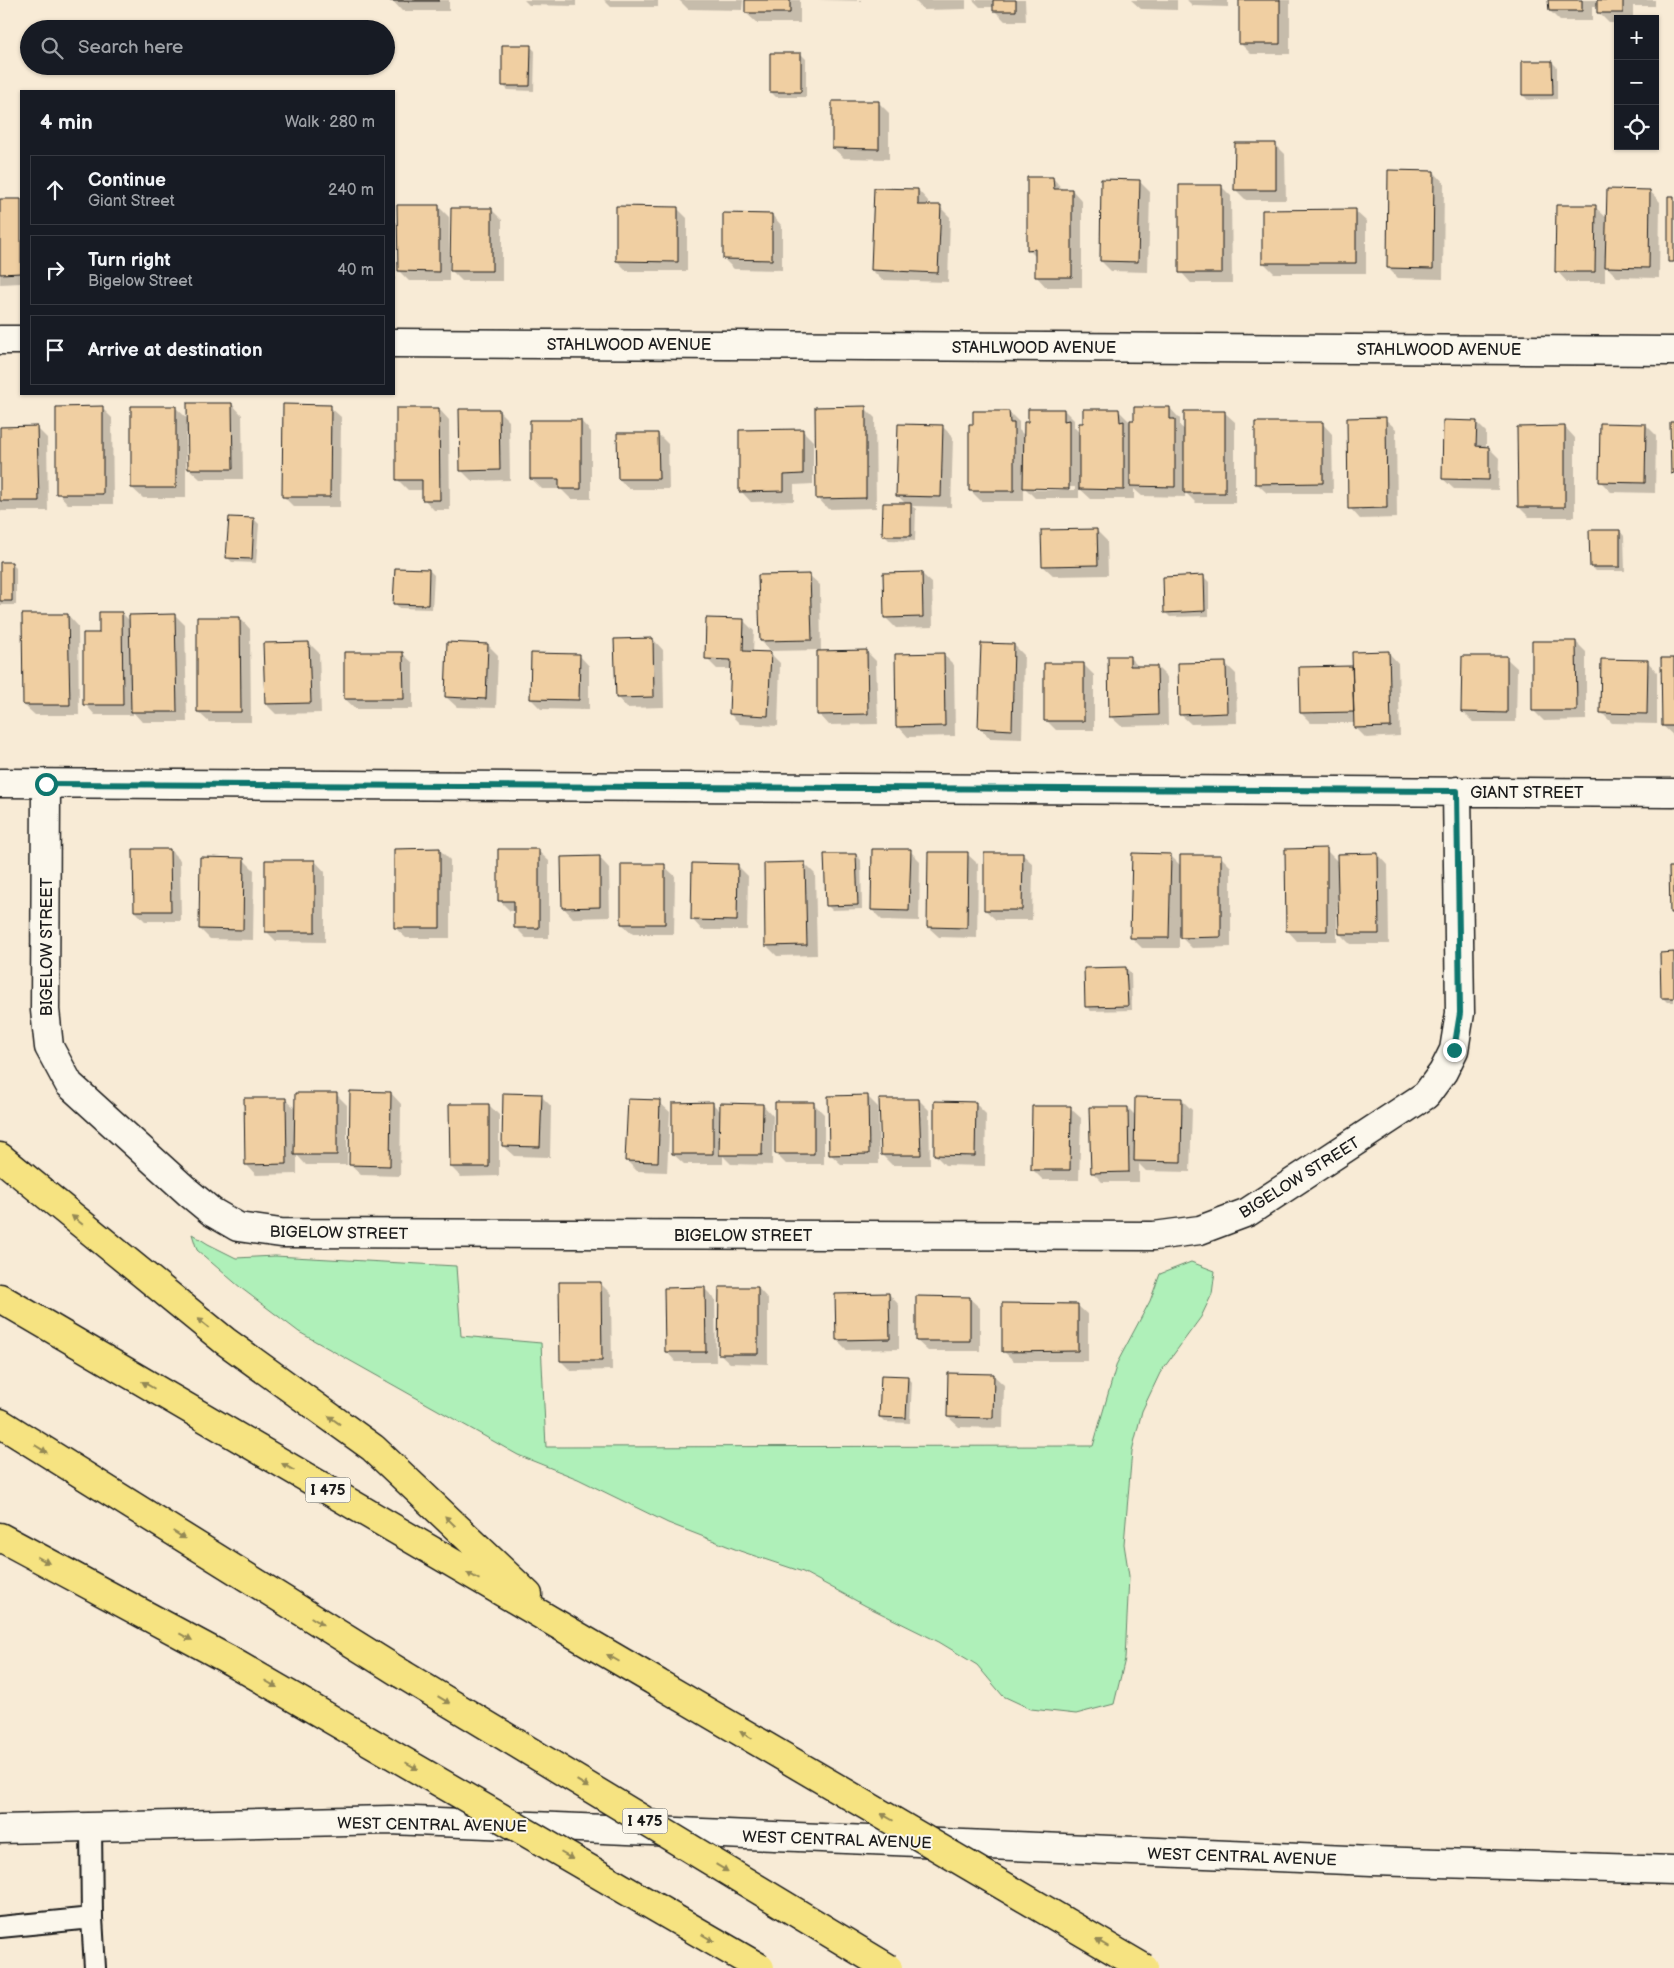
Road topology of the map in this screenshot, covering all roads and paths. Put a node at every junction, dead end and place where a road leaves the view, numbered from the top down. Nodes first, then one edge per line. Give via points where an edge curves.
1 (0, 340) edge
2 (20, 340) edge
3 (395, 343) edge
4 (1674, 351) edge
5 (0, 783) edge
6 (46, 784) junction
7 (1457, 791) junction
8 (1674, 793) edge
9 (0, 1157) edge
10 (0, 1298) edge
11 (0, 1423) edge
12 (0, 1537) edge
13 (562, 1627) junction
14 (91, 1826) junction
15 (0, 1829) edge
16 (1674, 1870) edge
17 (92, 1918) junction
18 (0, 1927) edge
19 (95, 1968) edge
20 (760, 1968) edge
21 (888, 1968) edge
22 (1144, 1968) edge

1 - 2 street
3 - 4 street, STAHLWOOD AVENUE
5 - 6 street, GIANT STREET
6 - 7 street, GIANT STREET
6 - 7 street, BIGELOW STREET via 46,1010 49,1048 69,1084 212,1212 238,1227 290,1233 1154,1236 1200,1230 1248,1212 1426,1094 1443,1072 1454,1050 1460,1013
7 - 8 street, GIANT STREET
13 -> 9 highway via 373,1448 225,1341
13 -> 10 highway, I 475
11 -> 21 highway, I 475, bridge via 402,1674
12 -> 20 highway, bridge via 229,1660
22 -> 13 highway, I 475, bridge
14 - 15 street, WEST CENTRAL AVENUE
14 - 16 street, WEST CENTRAL AVENUE via 390,1820 1343,1860
14 - 17 lane
17 - 18 lane
17 - 19 lane

